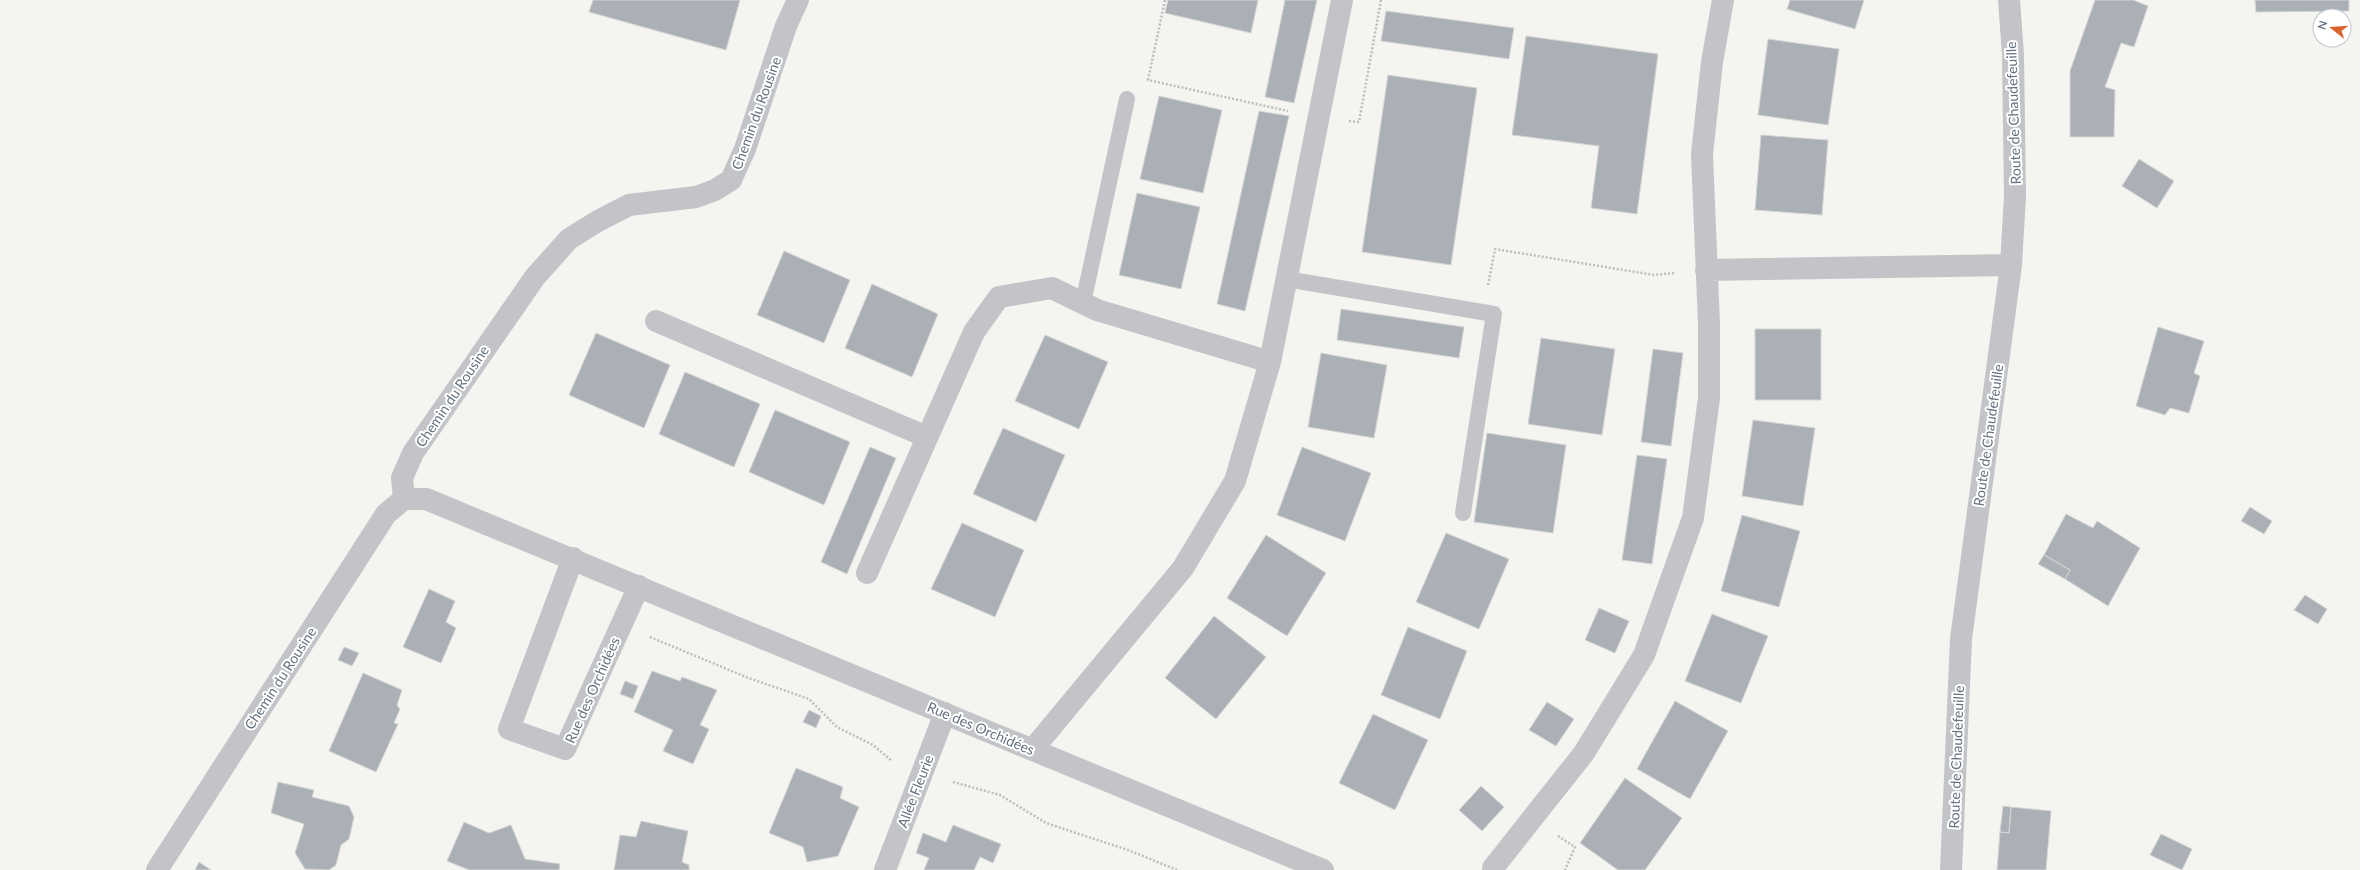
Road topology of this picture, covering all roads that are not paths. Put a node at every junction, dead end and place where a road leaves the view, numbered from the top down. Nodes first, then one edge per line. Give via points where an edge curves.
1 (798, 0) edge
2 (1342, 0) edge
3 (1724, 0) edge
4 (2009, 0) edge
5 (1127, 99) dead end
6 (2011, 265) junction
7 (1706, 270) junction
8 (1286, 278) junction
9 (1083, 303) junction
10 (656, 321) dead end
11 (1270, 362) junction
12 (927, 437) junction
13 (404, 499) junction
14 (1463, 513) dead end
15 (573, 558) junction
16 (867, 572) dead end
17 (639, 586) junction
18 (945, 713) junction
19 (1033, 749) junction
20 (1493, 868) dead end
21 (156, 870) edge
22 (885, 870) edge
23 (1323, 870) edge
24 (1952, 870) edge

1 - 13 street, Chemin du Rousine via 786,26 745,149 731,180 715,190 696,197 629,205 569,239 535,277 413,453 402,478
2 - 8 street
3 - 7 street via 1712,62 1702,154
4 - 6 street, Route de Chaudefeuille via 2016,175
5 - 9 lane
6 - 7 street
6 - 24 street, Route de Chaudefeuille via 1961,639
7 - 20 street via 1709,398 1693,518 1644,655 1584,753
8 - 11 street
8 - 14 lane via 1494,314
9 - 11 street via 1097,310
9 - 12 street via 1052,288 999,297 974,332
10 - 12 street
11 - 19 street via 1234,482 1183,568
12 - 16 street
13 - 15 street, Rue des Orchidées via 426,499
13 - 21 street, Chemin du Rousine via 386,514
15 - 17 street, Rue des Orchidées
15 - 17 street, Rue des Orchidées via 509,729 565,749
17 - 18 street, Rue des Orchidées
18 - 19 street, Rue des Orchidées
18 - 22 street, Allée Fleurie
19 - 23 street, Rue des Orchidées

